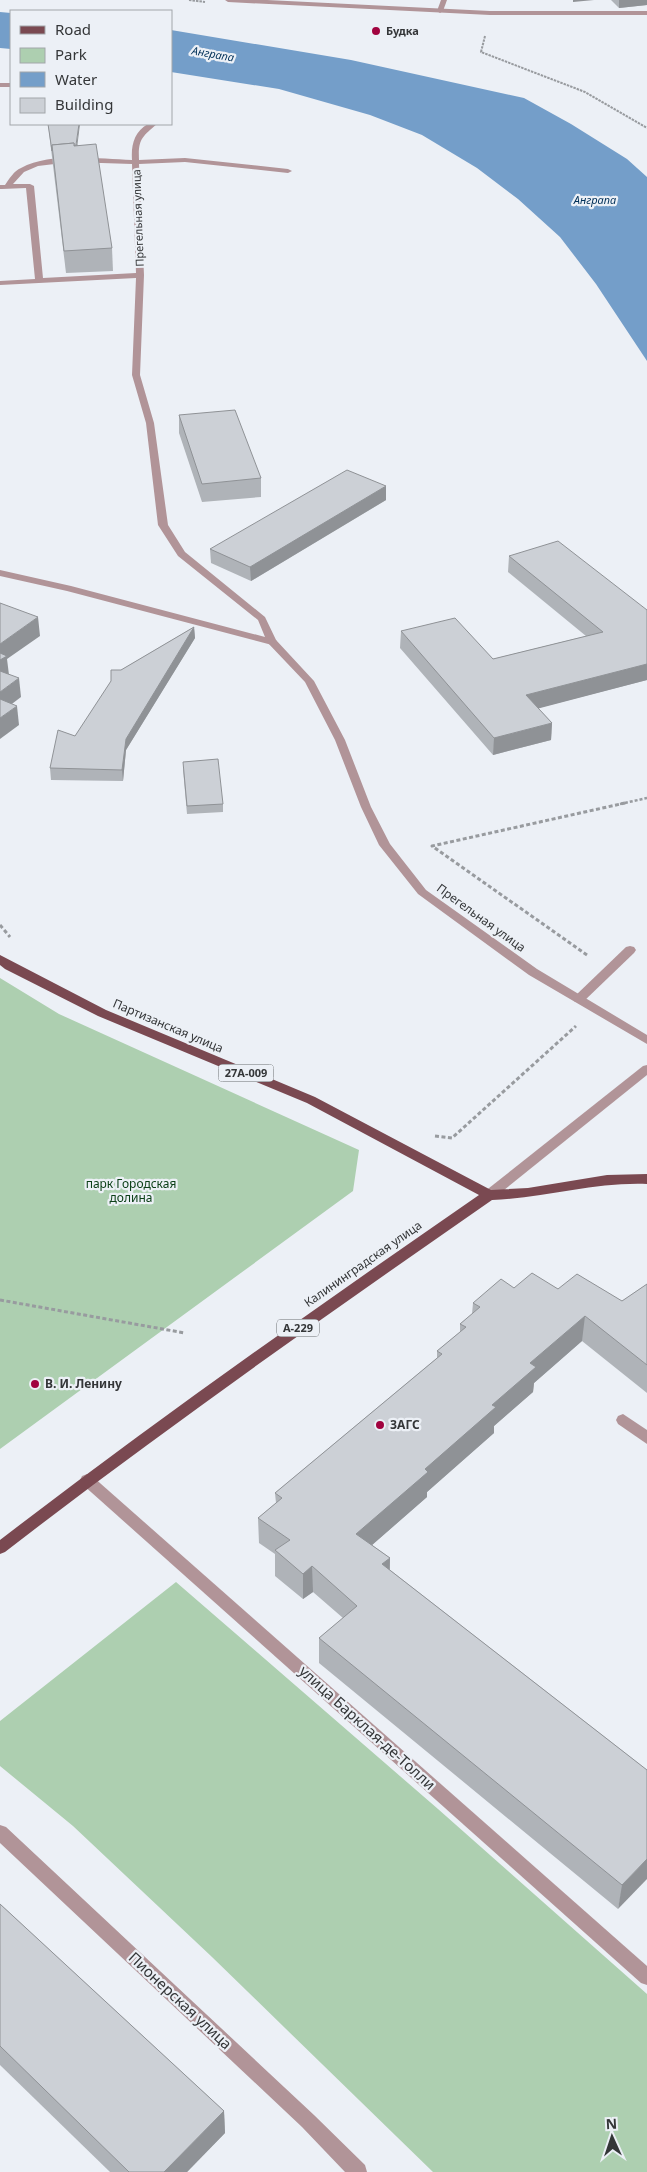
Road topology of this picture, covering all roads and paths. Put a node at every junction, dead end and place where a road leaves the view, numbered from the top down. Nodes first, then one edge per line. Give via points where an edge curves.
1 (228, 0) edge
2 (444, 0) edge
3 (440, 11) junction
4 (647, 13) edge
5 (485, 35) dead end
6 (151, 125) edge
7 (647, 128) edge
8 (137, 162) junction
9 (288, 172) dead end
10 (4, 187) edge
11 (140, 275) junction
12 (40, 281) junction
13 (0, 283) edge
14 (0, 574) edge
15 (272, 642) junction
16 (647, 798) edge
17 (0, 926) edge
18 (13, 940) dead end
19 (630, 950) dead end
20 (0, 958) edge
21 (609, 971) junction
22 (579, 1000) junction
23 (595, 1009) junction
24 (647, 1040) edge
25 (647, 1069) edge
26 (434, 1136) dead end
27 (647, 1179) edge
28 (489, 1195) junction
29 (0, 1300) edge
30 (184, 1333) dead end
31 (622, 1420) dead end
32 (647, 1438) edge
33 (87, 1480) junction
34 (0, 1548) edge
35 (0, 1832) edge
36 (647, 1976) edge
37 (358, 2172) edge

1 - 3 street
2 - 3 street
3 - 4 street
5 - 7 path via 481,52 585,92
6 - 8 street, Прегельная улица via 144,129 135,144
8 - 9 street via 185,160
8 - 10 street via 72,160 37,164 21,170
8 - 11 street, Прегельная улица
10 - 12 street via 30,186
11 - 12 street
11 - 15 street, Прегельная улица via 136,375 150,423 163,525 181,554 262,619
12 - 13 street
14 - 15 street via 68,588
15 - 22 street, Прегельная улица via 309,681 340,740 384,845 422,892 533,972
16 - 21 path via 432,846
17 - 18 path
19 - 21 street
20 - 28 main road, Партизанская улица / 27А-009 via 9,966 102,1013 311,1100
21 - 22 street
22 - 23 street, Прегельная улица
23 - 24 street, Прегельная улица
23 - 26 path via 452,1138
25 - 28 street
27 - 28 main road via 625,1177 517,1195
28 - 33 main road, Калининградская улица / А-229
29 - 30 path
31 - 32 street
33 - 34 main road, Калининградская улица / А-229
33 - 36 street, улица Барклая-де-Толли
35 - 37 street, Пионерская улица via 308,2121

